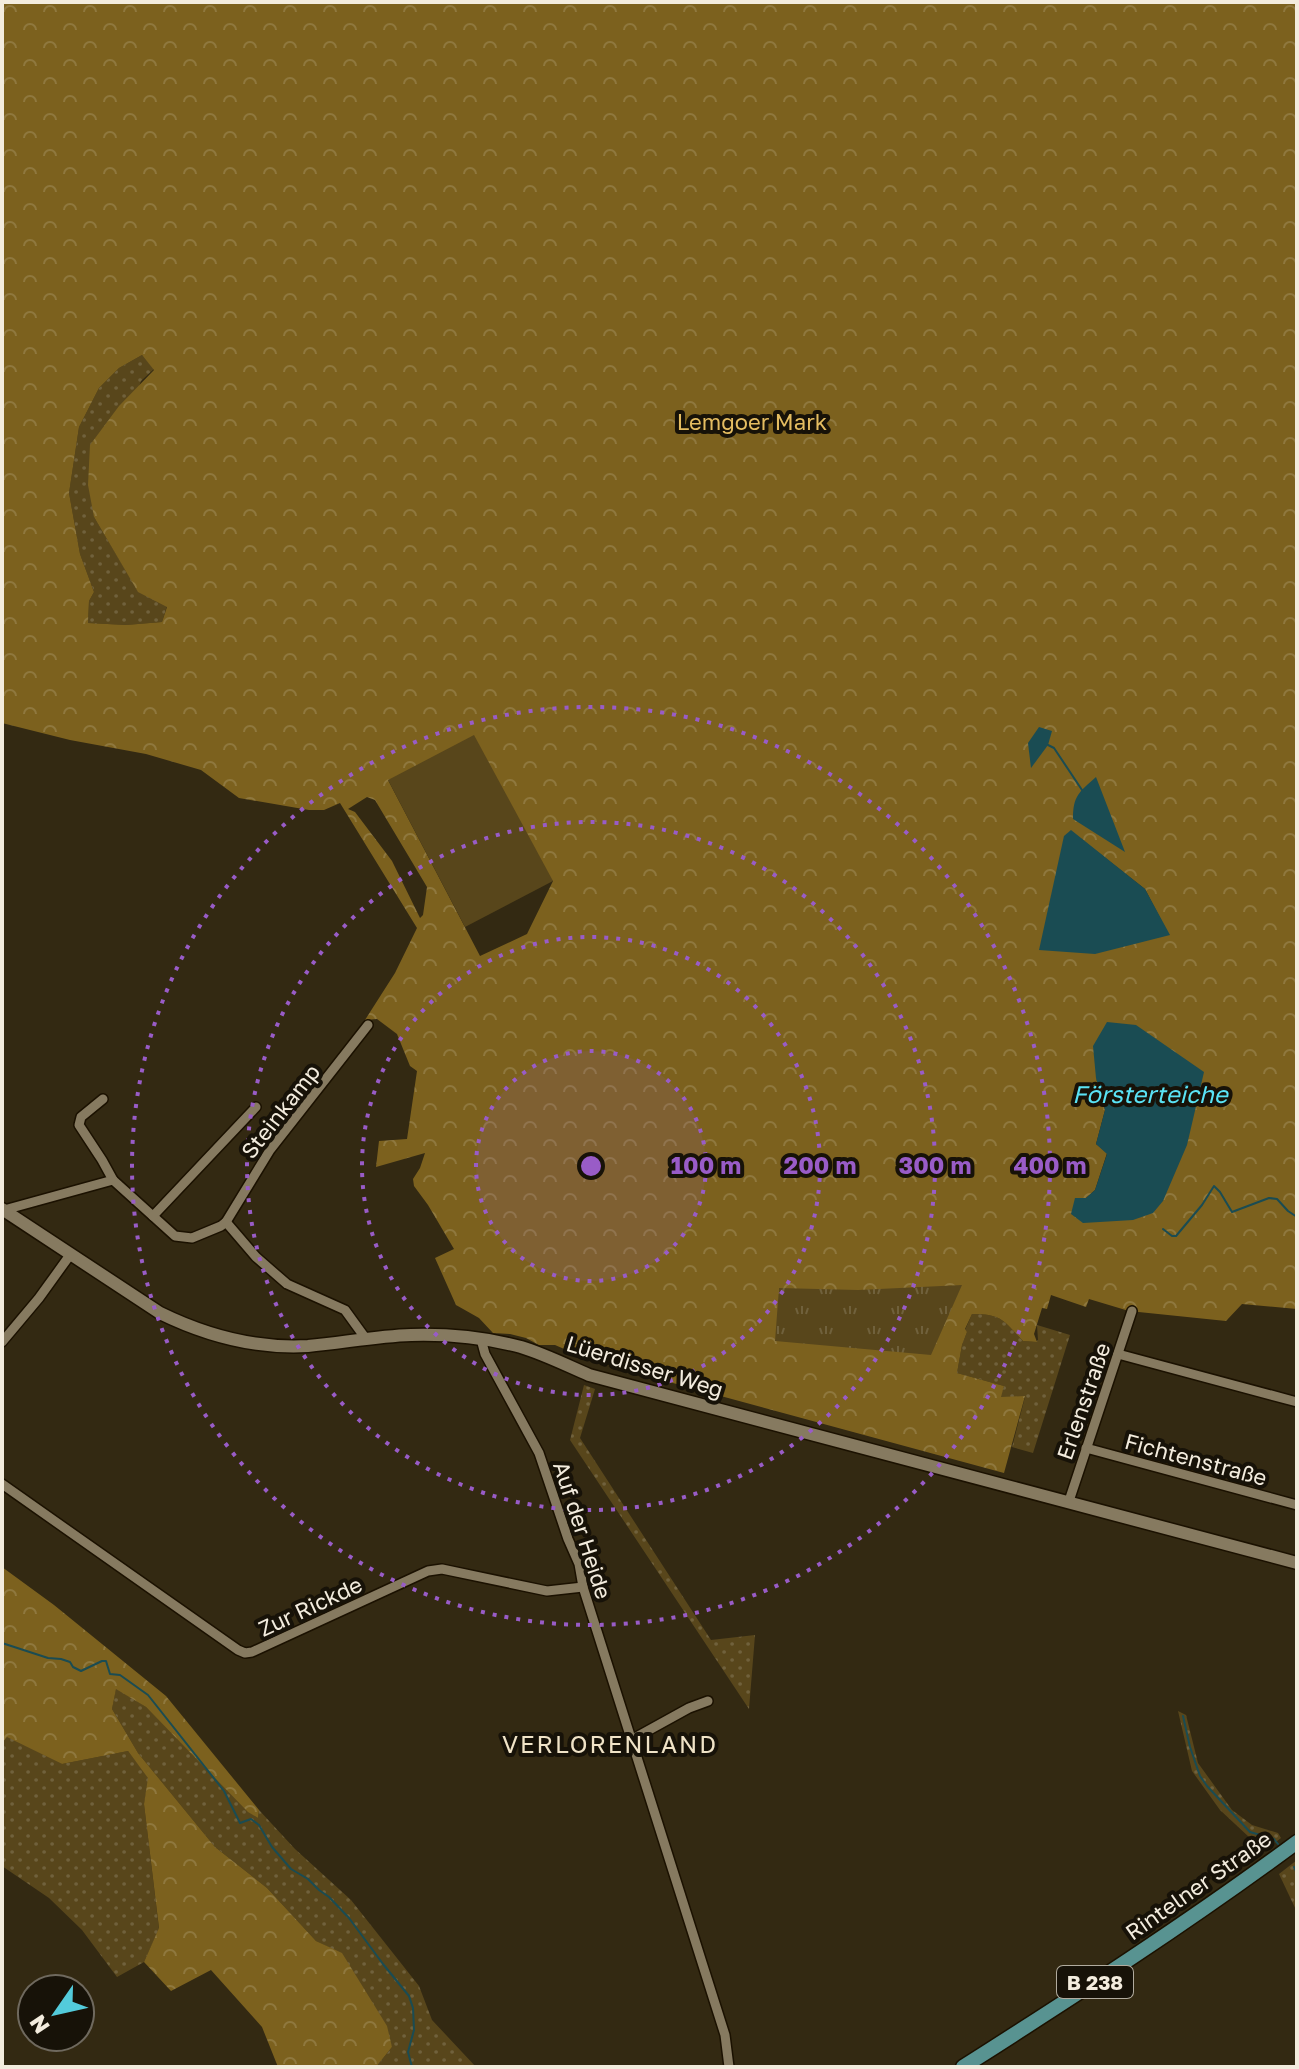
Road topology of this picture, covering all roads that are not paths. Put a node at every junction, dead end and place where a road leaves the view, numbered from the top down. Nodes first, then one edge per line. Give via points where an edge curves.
1 (368, 1025) dead end
2 (103, 1099) dead end
3 (256, 1107) dead end
4 (113, 1180) junction
5 (3, 1210) edge
6 (153, 1216) junction
7 (226, 1222) junction
8 (70, 1255) junction
9 (1132, 1311) dead end
10 (366, 1339) junction
11 (481, 1339) junction
12 (2, 1342) edge
13 (1118, 1354) junction
14 (1297, 1402) edge
15 (1086, 1448) junction
16 (2, 1484) edge
17 (1069, 1501) junction
18 (1297, 1505) edge
19 (1297, 1563) edge
20 (583, 1587) junction
21 (708, 1701) dead end
22 (631, 1740) junction
23 (1297, 1842) edge
24 (729, 2067) edge
25 (963, 2067) edge

1 - 7 street, Steinkamp via 270,1150
2 - 4 street via 79,1125
3 - 6 street
4 - 5 street
4 - 6 street
5 - 8 main road, Lüerdisser Weg
6 - 7 street via 175,1236 192,1238
7 - 10 street via 287,1284 345,1310
8 - 10 main road, Lüerdisser Weg via 160,1313 214,1336 274,1346
8 - 12 street
9 - 13 street, Erlenstraße
10 - 11 main road, Lüerdisser Weg
11 - 17 main road, Lüerdisser Weg via 523,1348 589,1375
11 - 20 street, Auf der Heide via 539,1453
13 - 14 street
13 - 15 street, Erlenstraße
15 - 17 street, Erlenstraße
15 - 18 street, Fichtenstraße
16 - 20 street, Zur Rickde via 245,1653 428,1571 442,1569 547,1591
17 - 19 main road, Lüerdisser Weg
20 - 22 street, Auf der Heide
21 - 22 street
22 - 24 street, Auf der Heide via 725,2035
23 - 25 main road, Rintelner Straße / B 238 via 1154,1944

